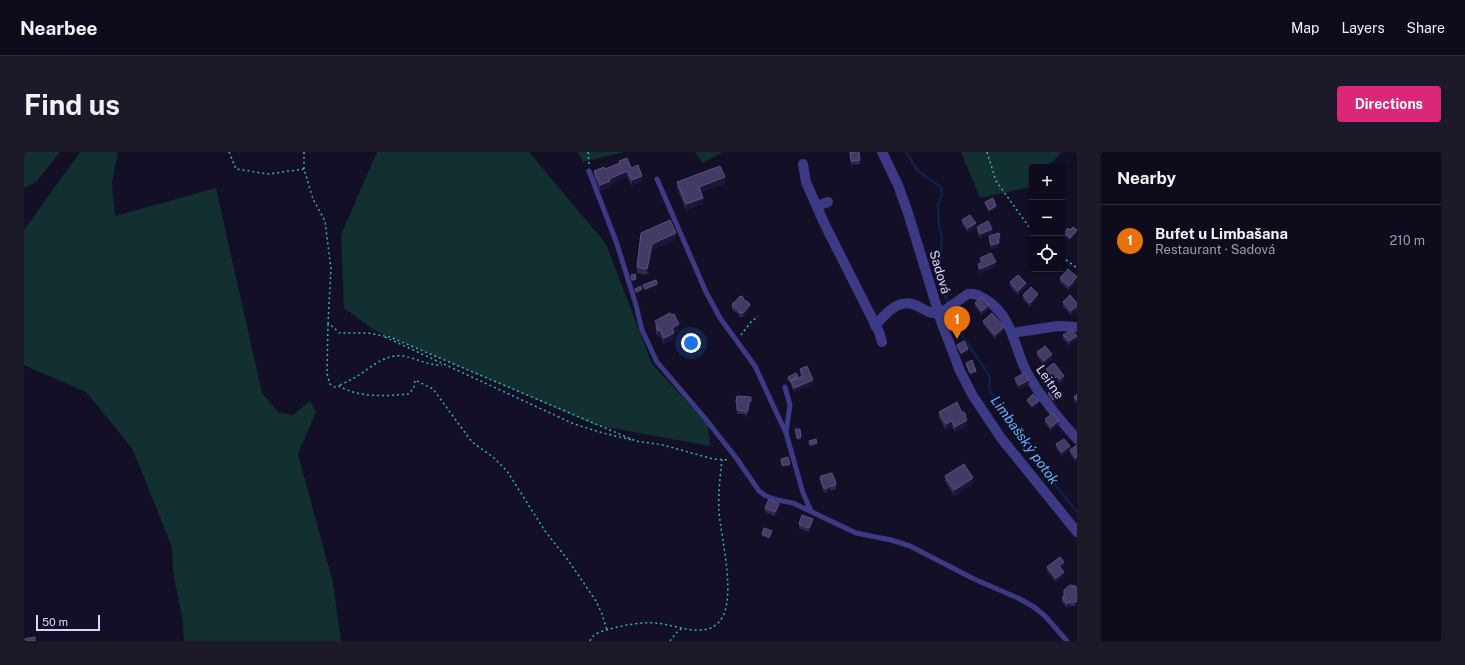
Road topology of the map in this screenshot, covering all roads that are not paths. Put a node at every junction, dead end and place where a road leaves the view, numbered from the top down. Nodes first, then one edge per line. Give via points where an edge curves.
1 (882, 152) edge
2 (803, 164) dead end
3 (589, 171) road end
4 (657, 179) dead end
5 (828, 202) dead end
6 (817, 206) junction
7 (950, 313) junction
8 (875, 326) junction
9 (1077, 327) edge
10 (1012, 333) junction
11 (882, 342) dead end
12 (784, 387) dead end
13 (786, 433) junction
14 (1077, 439) edge
15 (811, 511) junction
16 (1077, 532) edge
17 (1066, 641) edge

1 - 7 street, Sadová
2 - 6 street via 806,182
3 - 15 lane via 617,244 642,330 657,362 704,417 754,485 766,496
4 - 13 lane via 706,292 720,318 755,366
5 - 6 street
6 - 8 street
7 - 8 street via 928,312 905,303 887,312
7 - 10 street, Leitne via 968,294 979,295 992,304 1005,319
7 - 16 street, Sadová via 942,324 960,371 987,419
8 - 11 street
9 - 10 street via 1058,326
10 - 14 street, Leitne via 1029,377
12 - 13 lane via 790,405
13 - 15 lane via 803,493
15 - 17 lane via 856,533 910,546 972,578 1020,598 1045,616

